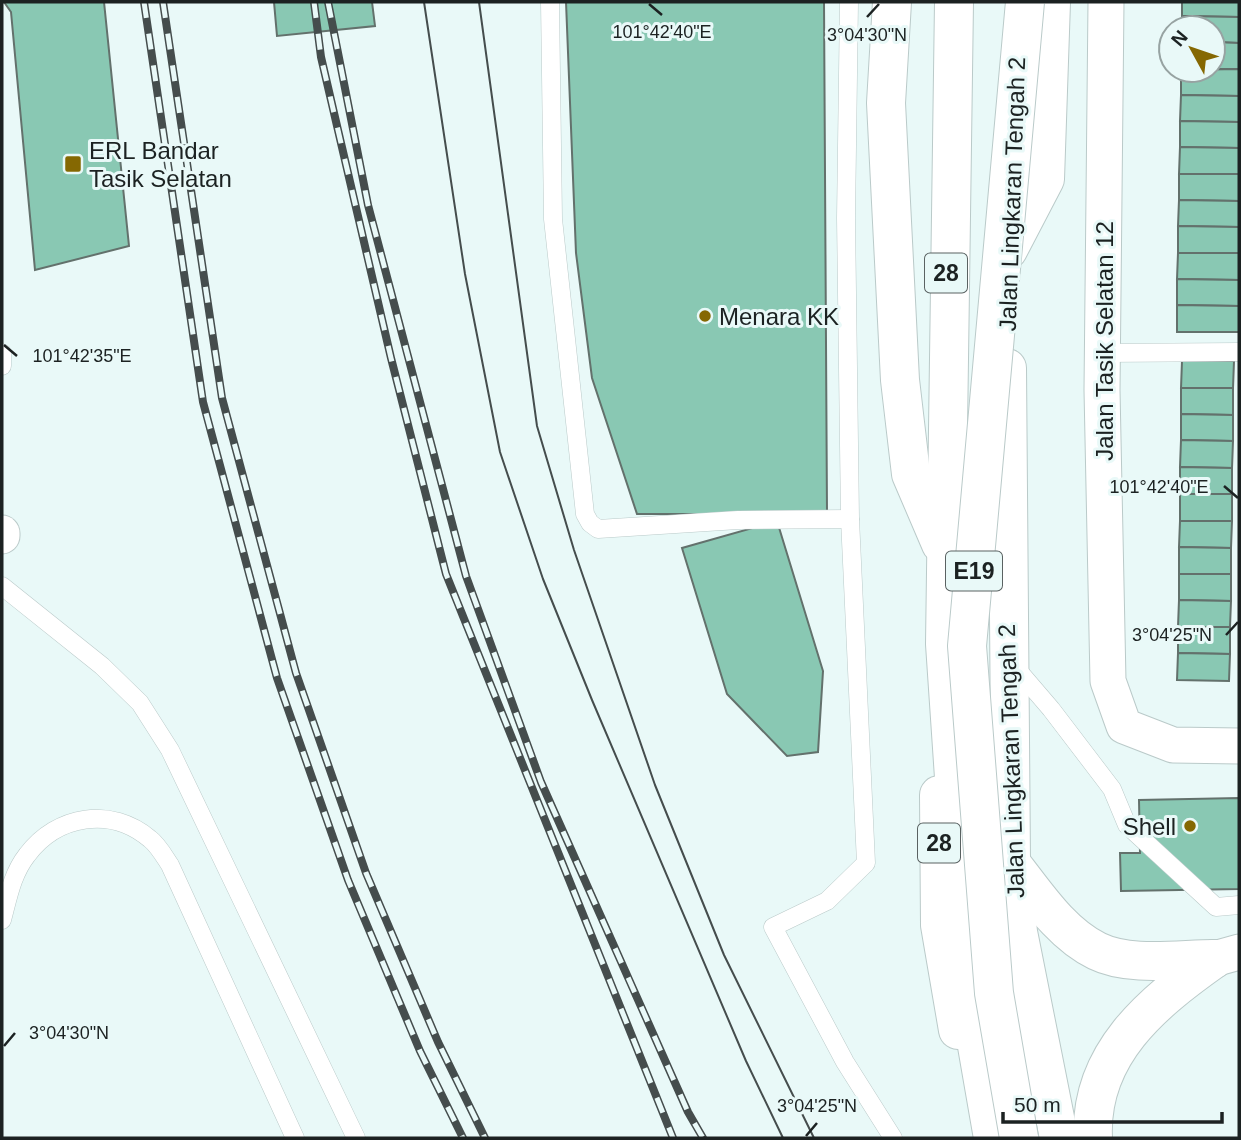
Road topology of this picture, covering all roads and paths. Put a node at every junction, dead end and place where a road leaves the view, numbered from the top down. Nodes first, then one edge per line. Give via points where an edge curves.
1 (550, 2) edge
2 (849, 2) edge
3 (892, 2) edge
4 (953, 2) edge
5 (1019, 2) edge
6 (1025, 2) edge
7 (1052, 2) edge
8 (1106, 2) edge
9 (1008, 250) junction
10 (1239, 352) edge
11 (2, 353) edge
12 (1102, 353) junction
13 (2, 366) edge
14 (850, 519) junction
15 (941, 544) junction
16 (2, 586) edge
17 (1008, 659) junction
18 (1239, 746) edge
19 (1011, 863) junction
20 (1239, 905) edge
21 (2, 920) edge
22 (1227, 955) edge
23 (295, 1138) edge
24 (356, 1138) edge
25 (893, 1138) edge
26 (982, 1138) edge
27 (993, 1138) edge
28 (1019, 1138) edge
29 (1059, 1138) edge
30 (1093, 1138) edge

1 - 14 lane via 553,219 585,513 590,523 598,529
2 - 14 lane
3 - 15 main road via 886,103 900,380 911,474
4 - 15 main road, 28
4 - 27 main road, E19 via 945,644 969,1000
5 - 9 main road, Jalan Lingkaran Tengah 2
6 - 28 main road, E19, bridge via 967,646 994,993
7 - 9 main road via 1045,179
8 - 12 street, Jalan Tasik Selatan 12
9 - 17 main road, Jalan Lingkaran Tengah 2
10 - 12 lane
11 - 13 lane
12 - 18 street, Jalan Tasik Selatan 12 via 1108,681 1124,726 1173,744
14 - 25 lane via 866,863 827,901 773,927 845,1062
15 - 26 main road, 28 via 940,925
16 - 24 lane via 69,636 140,703 170,750
17 - 19 main road, Jalan Lingkaran Tengah 2
17 - 20 lane via 1112,789 1128,825 1216,907
19 - 22 main road via 1048,909 1099,952 1133,958
19 - 29 main road, Jalan Lingkaran Tengah 2 via 1018,932
21 - 23 lane via 14,878 26,856 52,831 84,818 105,818 139,830 170,865
22 - 30 main road via 1161,997 1114,1053 1098,1090

